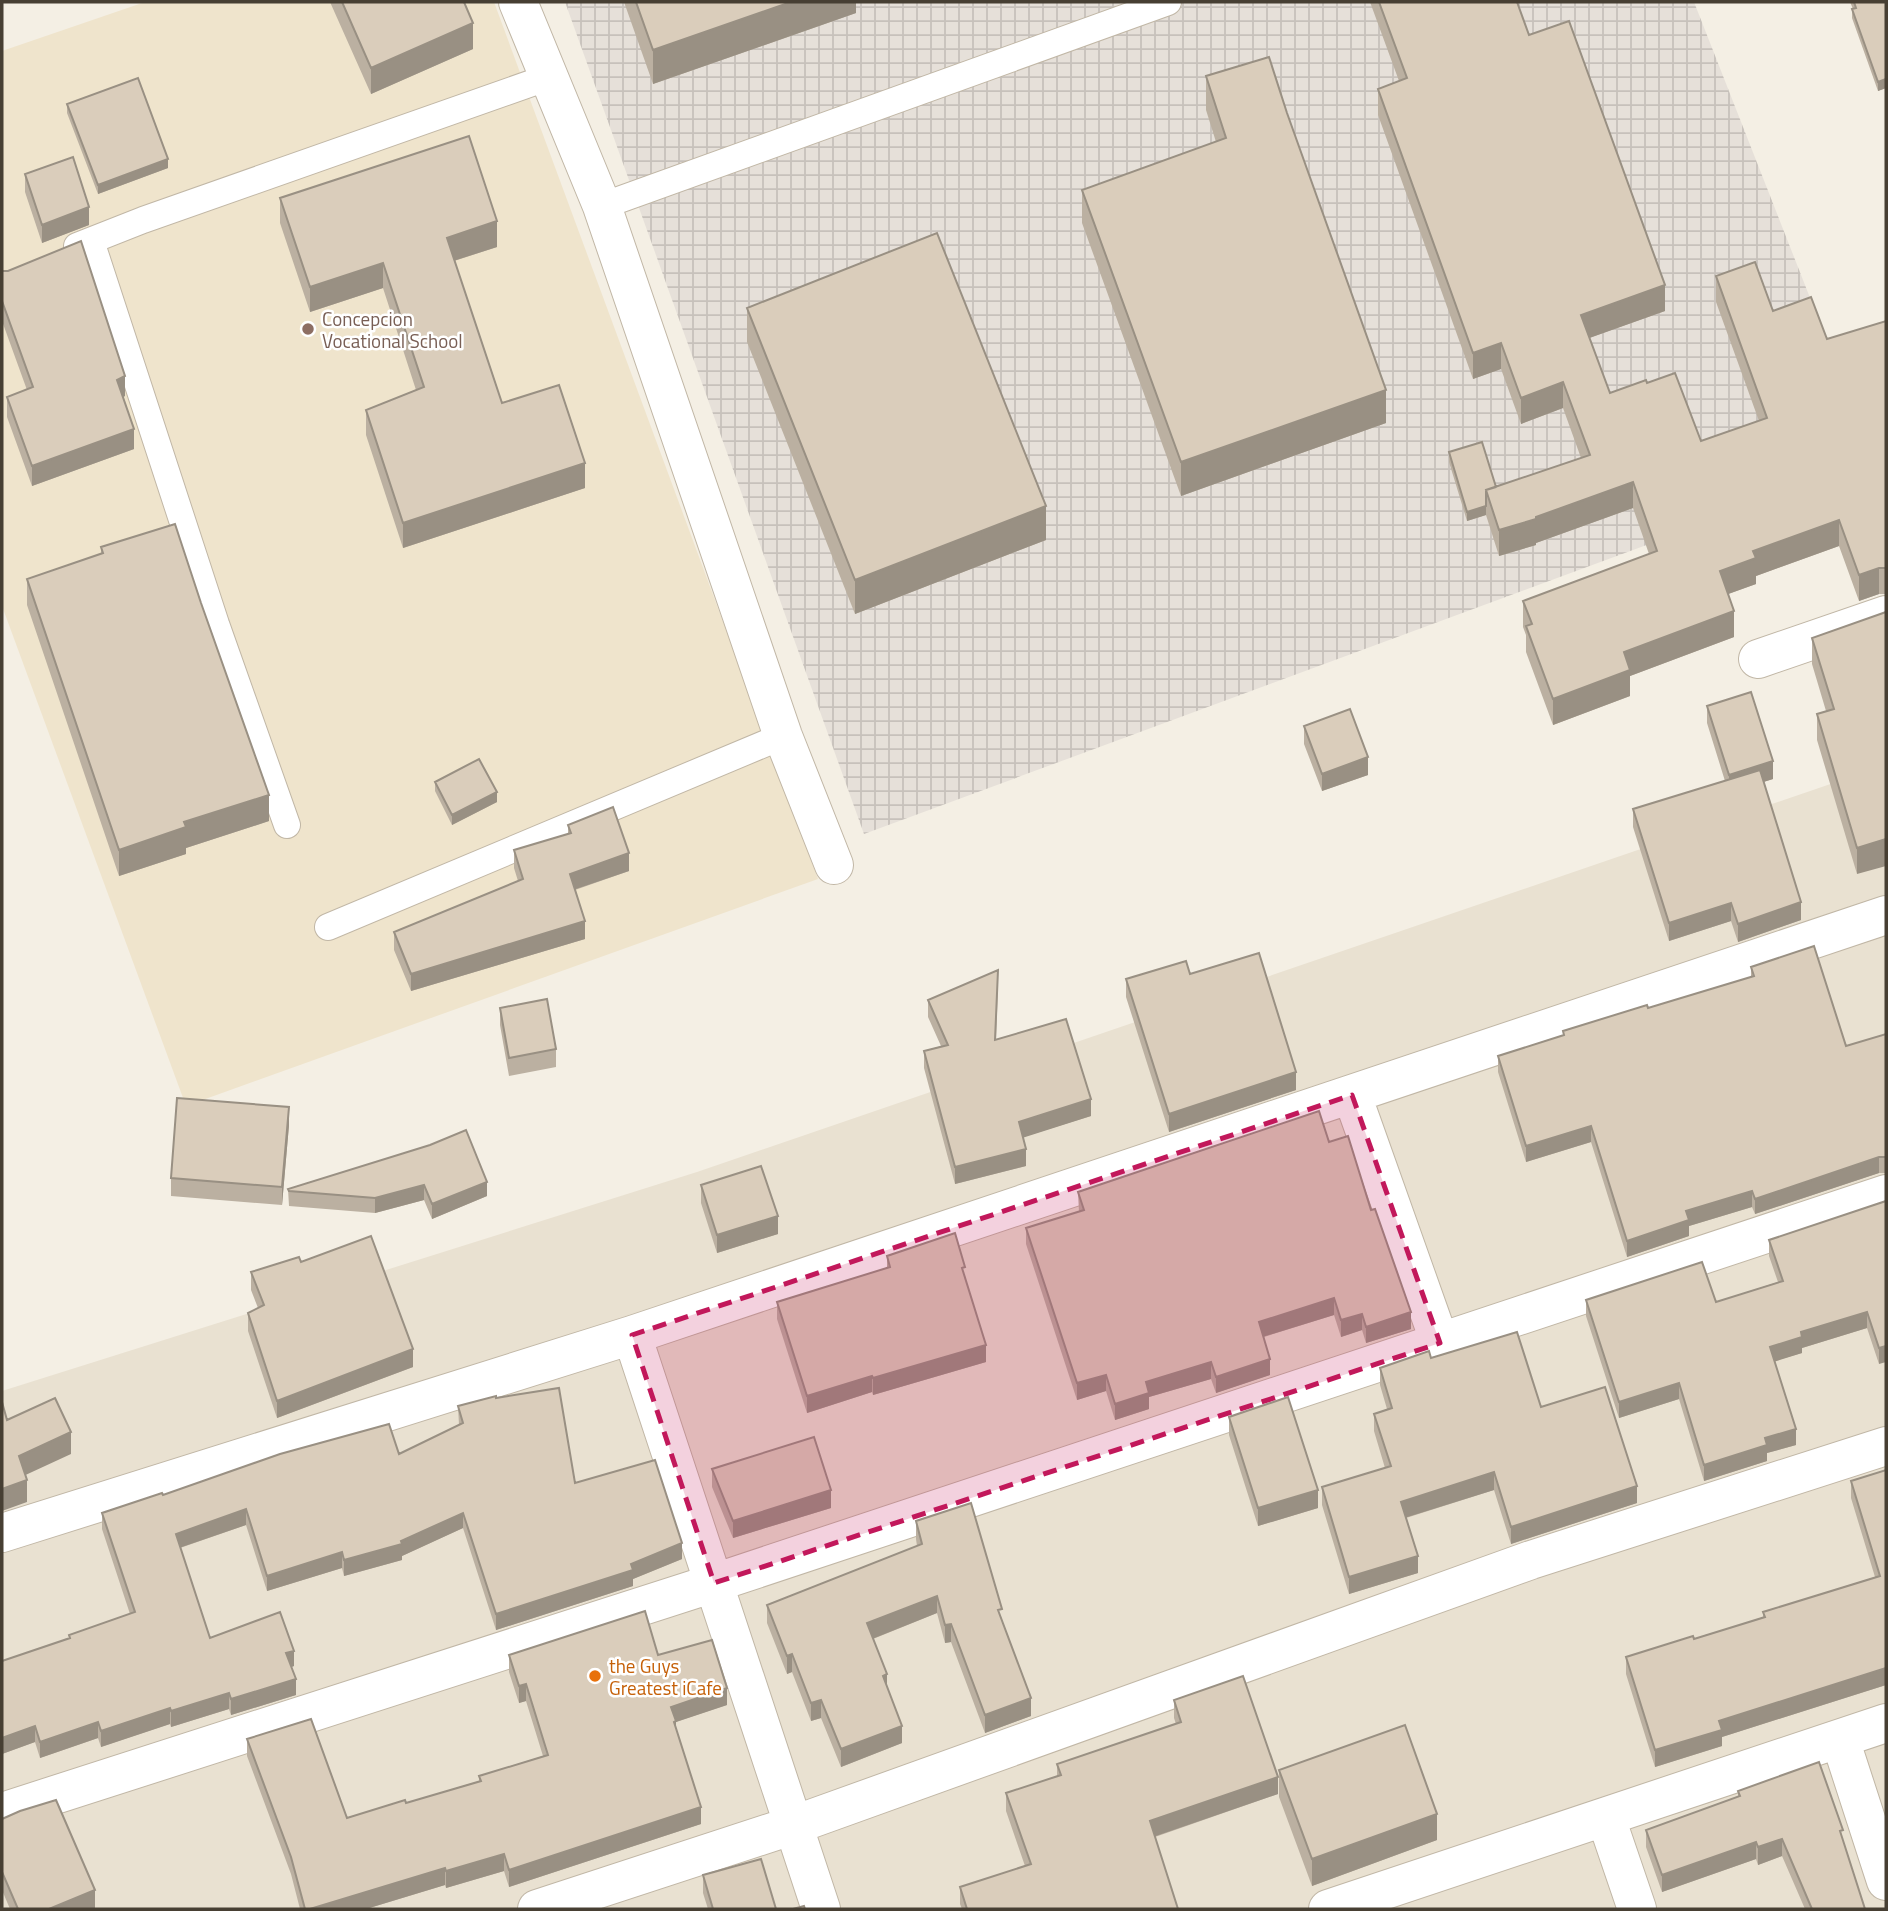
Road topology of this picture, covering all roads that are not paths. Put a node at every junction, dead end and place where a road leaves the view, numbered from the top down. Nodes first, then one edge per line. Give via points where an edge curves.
1 (519, 2) edge
2 (1168, 2) edge
3 (549, 77) junction
4 (602, 206) junction
5 (91, 241) junction
6 (53, 256) edge
7 (1886, 615) edge
8 (1758, 659) dead end
9 (783, 736) junction
10 (286, 825) dead end
11 (834, 865) dead end
12 (1886, 915) edge
13 (328, 927) dead end
14 (1352, 1095) junction
15 (1886, 1194) edge
16 (632, 1335) junction
17 (1440, 1343) junction
18 (1886, 1446) edge
19 (2, 1534) edge
20 (715, 1583) junction
21 (1886, 1723) edge
22 (1840, 1740) junction
23 (2, 1812) edge
24 (1606, 1818) junction
25 (794, 1825) junction
26 (1886, 1881) edge
27 (549, 1907) edge
28 (821, 1909) edge
29 (1328, 1909) edge
30 (1637, 1909) edge

1 - 3 street
2 - 4 lane
3 - 4 street
3 - 5 lane
4 - 9 street
5 - 6 lane
5 - 10 lane
7 - 8 street
9 - 11 street
9 - 13 lane
12 - 14 street
14 - 16 street
14 - 17 street
15 - 17 street
16 - 19 street
16 - 20 street
17 - 20 street
18 - 25 street via 1531,1560
20 - 23 street
20 - 25 street
21 - 22 street
22 - 24 street
22 - 26 street
24 - 29 street
24 - 30 street
25 - 27 street
25 - 28 street

